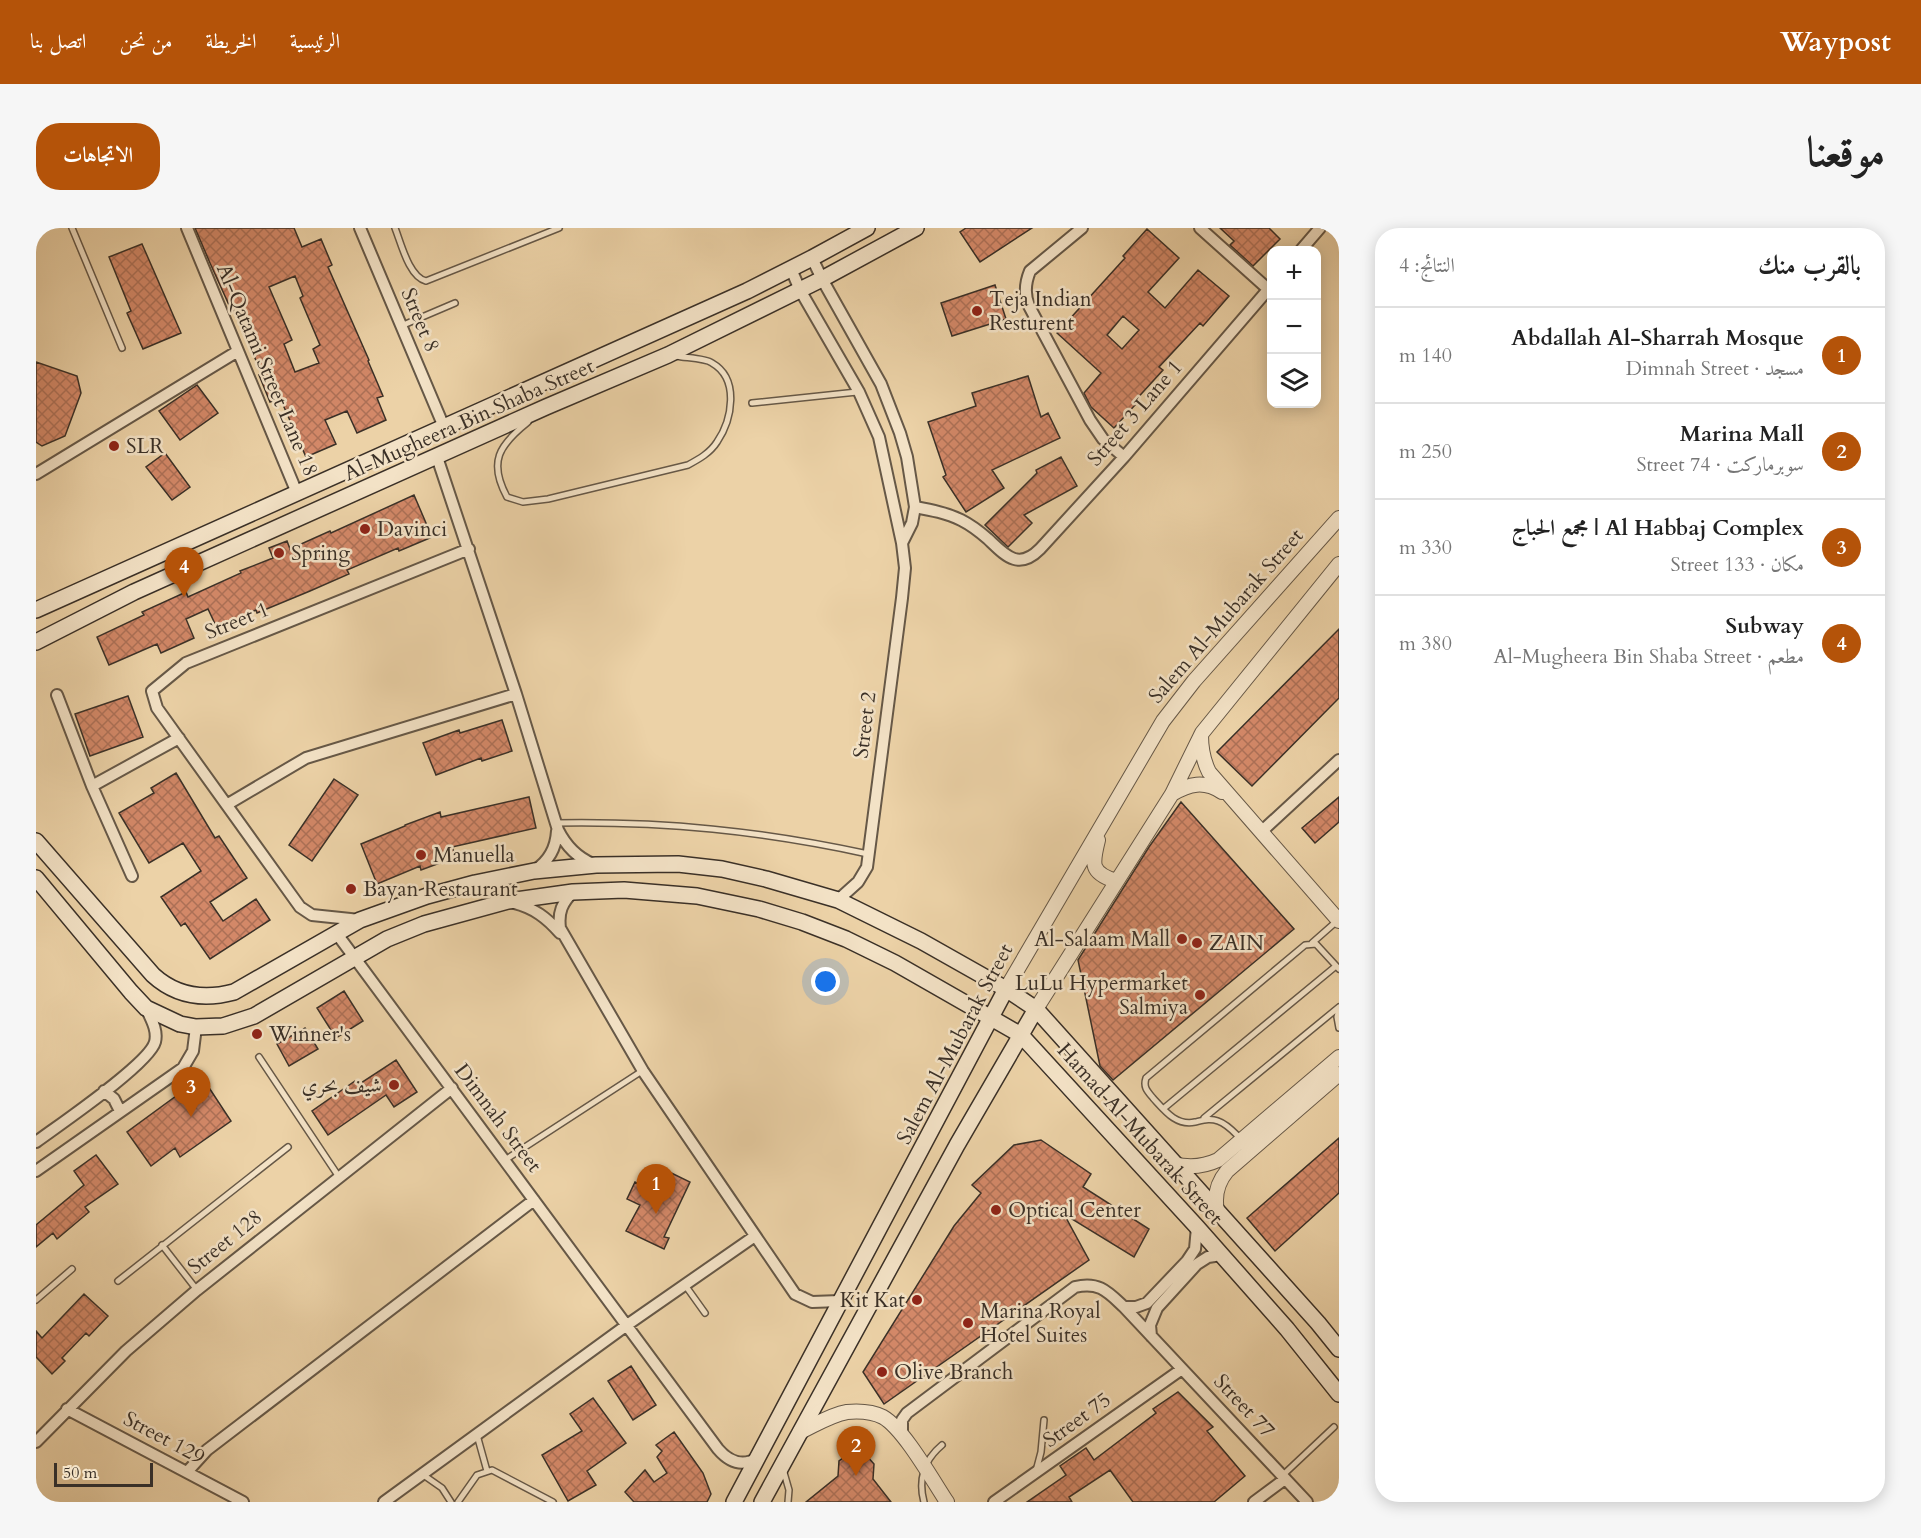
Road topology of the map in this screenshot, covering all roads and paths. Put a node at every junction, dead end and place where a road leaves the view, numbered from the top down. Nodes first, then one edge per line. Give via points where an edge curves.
1 (72, 228) edge
2 (187, 228) edge
3 (360, 228) edge
4 (395, 228) edge
5 (559, 228) edge
6 (867, 228) edge
7 (916, 228) edge
8 (1082, 228) edge
9 (1200, 228) edge
10 (1320, 228) edge
11 (1304, 246) edge
12 (812, 258) junction
13 (791, 268) junction
14 (822, 279) junction
15 (1267, 284) edge
16 (800, 290) junction
17 (1267, 290) edge
18 (455, 303) dead end
19 (401, 326) junction
20 (122, 348) dead end
21 (238, 351) junction
22 (668, 355) junction
23 (859, 392) junction
24 (752, 403) dead end
25 (546, 407) junction
26 (444, 427) junction
27 (437, 457) junction
28 (1124, 457) junction
29 (36, 474) edge
30 (297, 493) junction
31 (915, 507) junction
32 (1339, 518) edge
33 (902, 543) junction
34 (469, 549) junction
35 (1339, 564) edge
36 (36, 610) edge
37 (42, 638) edge
38 (36, 651) edge
39 (516, 694) junction
40 (57, 695) dead end
41 (1202, 733) junction
42 (179, 738) junction
43 (1339, 759) edge
44 (92, 786) junction
45 (1172, 794) junction
46 (1226, 794) junction
47 (228, 804) junction
48 (1102, 823) junction
49 (556, 827) junction
50 (1261, 832) junction
51 (36, 841) edge
52 (868, 854) junction
53 (596, 865) junction
54 (534, 871) junction
55 (132, 876) dead end
56 (38, 881) edge
57 (1116, 881) junction
58 (573, 892) junction
59 (838, 900) junction
60 (508, 901) junction
61 (360, 920) junction
62 (1339, 921) edge
63 (338, 933) junction
64 (564, 938) junction
65 (1312, 943) junction
66 (355, 958) junction
67 (1338, 968) edge
68 (1006, 989) junction
69 (146, 1008) junction
70 (1036, 1009) junction
71 (1339, 1009) edge
72 (992, 1018) junction
73 (196, 1027) junction
74 (1339, 1028) edge
75 (1021, 1035) junction
76 (259, 1057) dead end
77 (1339, 1057) edge
78 (643, 1071) junction
79 (1339, 1074) edge
80 (452, 1088) junction
81 (104, 1091) junction
82 (1163, 1109) junction
83 (120, 1111) junction
84 (1202, 1119) junction
85 (935, 1126) junction
86 (36, 1142) edge
87 (1246, 1145) junction
88 (957, 1146) junction
89 (288, 1147) dead end
90 (505, 1160) junction
91 (1174, 1164) junction
92 (36, 1171) edge
93 (339, 1177) junction
94 (534, 1200) junction
95 (1217, 1211) junction
96 (1197, 1227) junction
97 (755, 1236) junction
98 (162, 1245) junction
99 (1221, 1255) junction
100 (72, 1269) dead end
101 (118, 1281) dead end
102 (685, 1285) junction
103 (197, 1290) junction
104 (36, 1300) edge
105 (840, 1301) junction
106 (1124, 1308) junction
107 (705, 1313) dead end
108 (1318, 1323) junction
109 (627, 1325) junction
110 (1339, 1334) edge
111 (1151, 1337) junction
112 (1339, 1349) edge
113 (1182, 1369) junction
114 (1339, 1394) edge
115 (67, 1409) junction
116 (1044, 1420) dead end
117 (1334, 1427) dead end
118 (800, 1432) junction
119 (477, 1434) junction
120 (902, 1435) junction
121 (36, 1442) edge
122 (942, 1444) dead end
123 (758, 1458) junction
124 (781, 1466) junction
125 (925, 1468) junction
126 (487, 1471) junction
127 (187, 1472) junction
128 (1035, 1473) junction
129 (422, 1474) junction
130 (1284, 1478) junction
131 (243, 1502) edge
132 (384, 1502) edge
133 (451, 1502) edge
134 (458, 1502) edge
135 (553, 1502) edge
136 (735, 1502) edge
137 (762, 1502) edge
138 (788, 1502) edge
139 (924, 1502) edge
140 (947, 1502) edge
141 (994, 1502) edge
142 (1254, 1502) edge
143 (1307, 1502) edge

1 - 20 lane
2 - 21 street, Al-Qatami Street Lane 18
3 - 19 street, Street 8
4 - 5 lane via 413,271 426,281
6 - 12 main road, Al-Mugheera Bin Shaba Street
7 - 14 main road, Al-Mugheera Bin Shaba Street
8 - 28 street via 1030,271 1025,293 1090,420 1103,439
9 - 15 street
10 - 11 street
12 - 13 main road, Al-Mugheera Bin Shaba Street
12 - 14 street, Street 2
13 - 16 street, Street 2
13 - 26 main road, Al-Mugheera Bin Shaba Street
14 - 16 main road, Al-Mugheera Bin Shaba Street
14 - 31 street, Street 2 via 891,408 907,457
16 - 22 main road, Al-Mugheera Bin Shaba Street
16 - 23 street, Street 2
17 - 28 street, Street 3 Lane 1
18 - 19 lane
19 - 26 street, Street 8
21 - 29 street
21 - 30 street, Al-Qatami Street Lane 18
22 - 25 main road, Al-Mugheera Bin Shaba Street
22 - 25 lane via 712,362 724,373 730,391 731,409 717,443 688,465 548,499 523,502 507,497 497,469 500,450
23 - 24 lane
23 - 33 street, Street 2 via 879,437
25 - 27 main road, Al-Mugheera Bin Shaba Street
26 - 30 main road, Al-Mugheera Bin Shaba Street
27 - 34 street
27 - 37 main road, Al-Mugheera Bin Shaba Street via 134,592
28 - 31 street, Street 3 Lane 1 via 1036,553 1022,560 1007,557 978,531 949,514
30 - 36 main road, Al-Mugheera Bin Shaba Street
31 - 33 street, Street 2
32 - 48 street, Salem Al-Mubarak Street via 1163,720
33 - 52 street, Street 2 via 902,598
34 - 39 street
34 - 42 street, Street 1 via 186,663 152,691 157,708
35 - 41 street
37 - 38 main road
39 - 47 street via 306,759
39 - 49 street
40 - 44 street
41 - 45 street
41 - 46 street via 1204,760
42 - 44 street
42 - 47 street, Street 1
43 - 50 street
44 - 55 street
45 - 46 street via 1184,786 1199,784
45 - 57 street
46 - 50 street
47 - 61 street, Street 1 via 305,911
48 - 57 street via 1094,866 1100,874
48 - 68 street, Salem Al-Mubarak Street
49 - 52 lane via 638,823 720,828
49 - 53 street via 577,855
49 - 54 street via 549,857
50 - 62 street
51 - 63 main road, Hamad Al-Mubarak Street via 145,967 162,982 184,993 206,997 234,992
52 - 59 street, Street 2 via 864,875
53 - 54 main road, Hamad Al-Mubarak Street
53 - 59 main road, Hamad Al-Mubarak Street via 678,864 722,869
54 - 61 main road, Hamad Al-Mubarak Street via 427,896
56 - 69 main road, Hamad Al-Mubarak Street
57 - 70 street
58 - 60 main road, Hamad Al-Mubarak Street
58 - 64 street via 559,918
58 - 72 main road, Hamad Al-Mubarak Street via 624,890 697,897 759,909 846,939
59 - 68 main road, Hamad Al-Mubarak Street
60 - 64 street via 540,913
60 - 66 main road, Hamad Al-Mubarak Street via 424,924
61 - 63 main road, Hamad Al-Mubarak Street
62 - 65 lane
63 - 66 street, Dimnah Street
64 - 78 street
65 - 67 lane
65 - 82 lane via 1302,947 1148,1075 1145,1088
66 - 73 main road, Hamad Al-Mubarak Street via 254,1016 224,1026
66 - 80 street, Dimnah Street
67 - 82 lane
68 - 70 main road, Hamad Al-Mubarak Street
68 - 72 main road, Salem Al-Mubarak Street
69 - 73 main road, Hamad Al-Mubarak Street
69 - 81 street via 156,1030 151,1052
70 - 75 main road
70 - 91 main road, Hamad Al-Mubarak Street
71 - 74 lane
71 - 84 lane
72 - 75 main road, Hamad Al-Mubarak Street
72 - 85 main road, Salem Al-Mubarak Street
73 - 83 street via 193,1051 183,1068
75 - 88 main road
75 - 96 main road, Hamad Al-Mubarak Street
76 - 93 lane
77 - 87 street
78 - 90 lane
78 - 97 street
79 - 87 street
80 - 90 street, Dimnah Street
80 - 93 street, Street 128
81 - 83 street
81 - 86 street
82 - 84 lane via 1178,1120
83 - 92 street
84 - 87 lane via 1221,1122
85 - 88 main road via 949,1128 956,1136
85 - 105 main road, Salem Al-Mubarak Street
87 - 91 street via 1210,1164
87 - 95 street via 1220,1181
88 - 118 main road
89 - 98 lane
90 - 94 street, Dimnah Street
91 - 95 main road, Hamad Al-Mubarak Street
93 - 103 street, Street 128
94 - 109 street, Dimnah Street
94 - 127 street via 207,1450
95 - 108 main road, Hamad Al-Mubarak Street
96 - 99 main road, Hamad Al-Mubarak Street
96 - 106 street via 1195,1249 1180,1269 1147,1303
97 - 102 street
97 - 105 street via 795,1294 812,1302
98 - 101 lane
98 - 103 lane
99 - 111 street via 1197,1264 1157,1308 1151,1319
99 - 114 main road, Hamad Al-Mubarak Street
100 - 104 lane
102 - 107 lane
102 - 109 street
103 - 115 street, Street 128
105 - 123 main road, Salem Al-Mubarak Street
106 - 111 street, Street 77
106 - 120 street, Street 77 via 1098,1286 1075,1287 907,1413 902,1420
108 - 110 main road
108 - 112 main road, Hamad Al-Mubarak Street
109 - 119 street
109 - 123 street, Dimnah Street via 723,1455 740,1463
111 - 113 street, Street 77
113 - 128 street, Street 75
113 - 130 street, Street 77
115 - 121 street, Street 128
115 - 127 street, Street 129
116 - 128 lane
117 - 130 lane
118 - 120 street via 836,1416 860,1412 883,1417
118 - 124 main road
119 - 126 lane
119 - 129 street
120 - 125 street
122 - 125 lane
123 - 136 main road, Salem Al-Mubarak Street
124 - 137 main road
124 - 138 lane via 789,1490
125 - 139 lane via 921,1487
125 - 140 street
126 - 134 lane via 473,1479
126 - 135 lane via 498,1472
127 - 131 street, Street 129
128 - 141 street, Street 75
129 - 132 street
129 - 133 lane via 442,1488
130 - 142 street
130 - 143 street, Street 77

